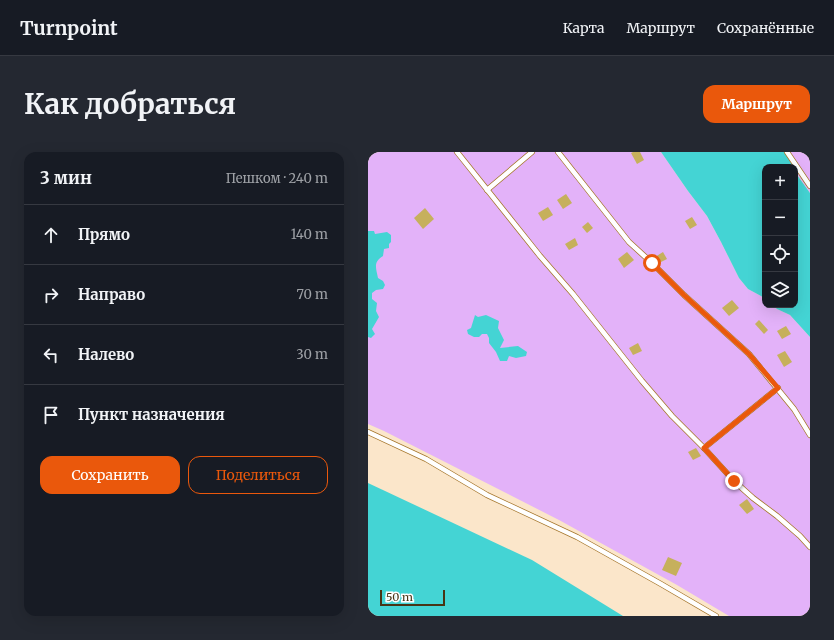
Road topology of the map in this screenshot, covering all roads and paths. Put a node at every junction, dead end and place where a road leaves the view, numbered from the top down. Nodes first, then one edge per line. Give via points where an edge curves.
1 (457, 152) edge
2 (532, 152) edge
3 (558, 152) edge
4 (787, 152) edge
5 (810, 186) edge
6 (487, 190) junction
7 (778, 388) junction
8 (368, 432) edge
9 (810, 435) edge
10 (704, 448) junction
11 (810, 547) edge
12 (716, 616) edge

1 - 6 lane
2 - 6 lane
3 - 7 lane via 629,242 749,354
4 - 5 lane
6 - 10 lane via 672,416
7 - 9 lane
7 - 10 lane
8 - 12 lane via 426,459 487,495 577,538
10 - 11 lane via 734,481

